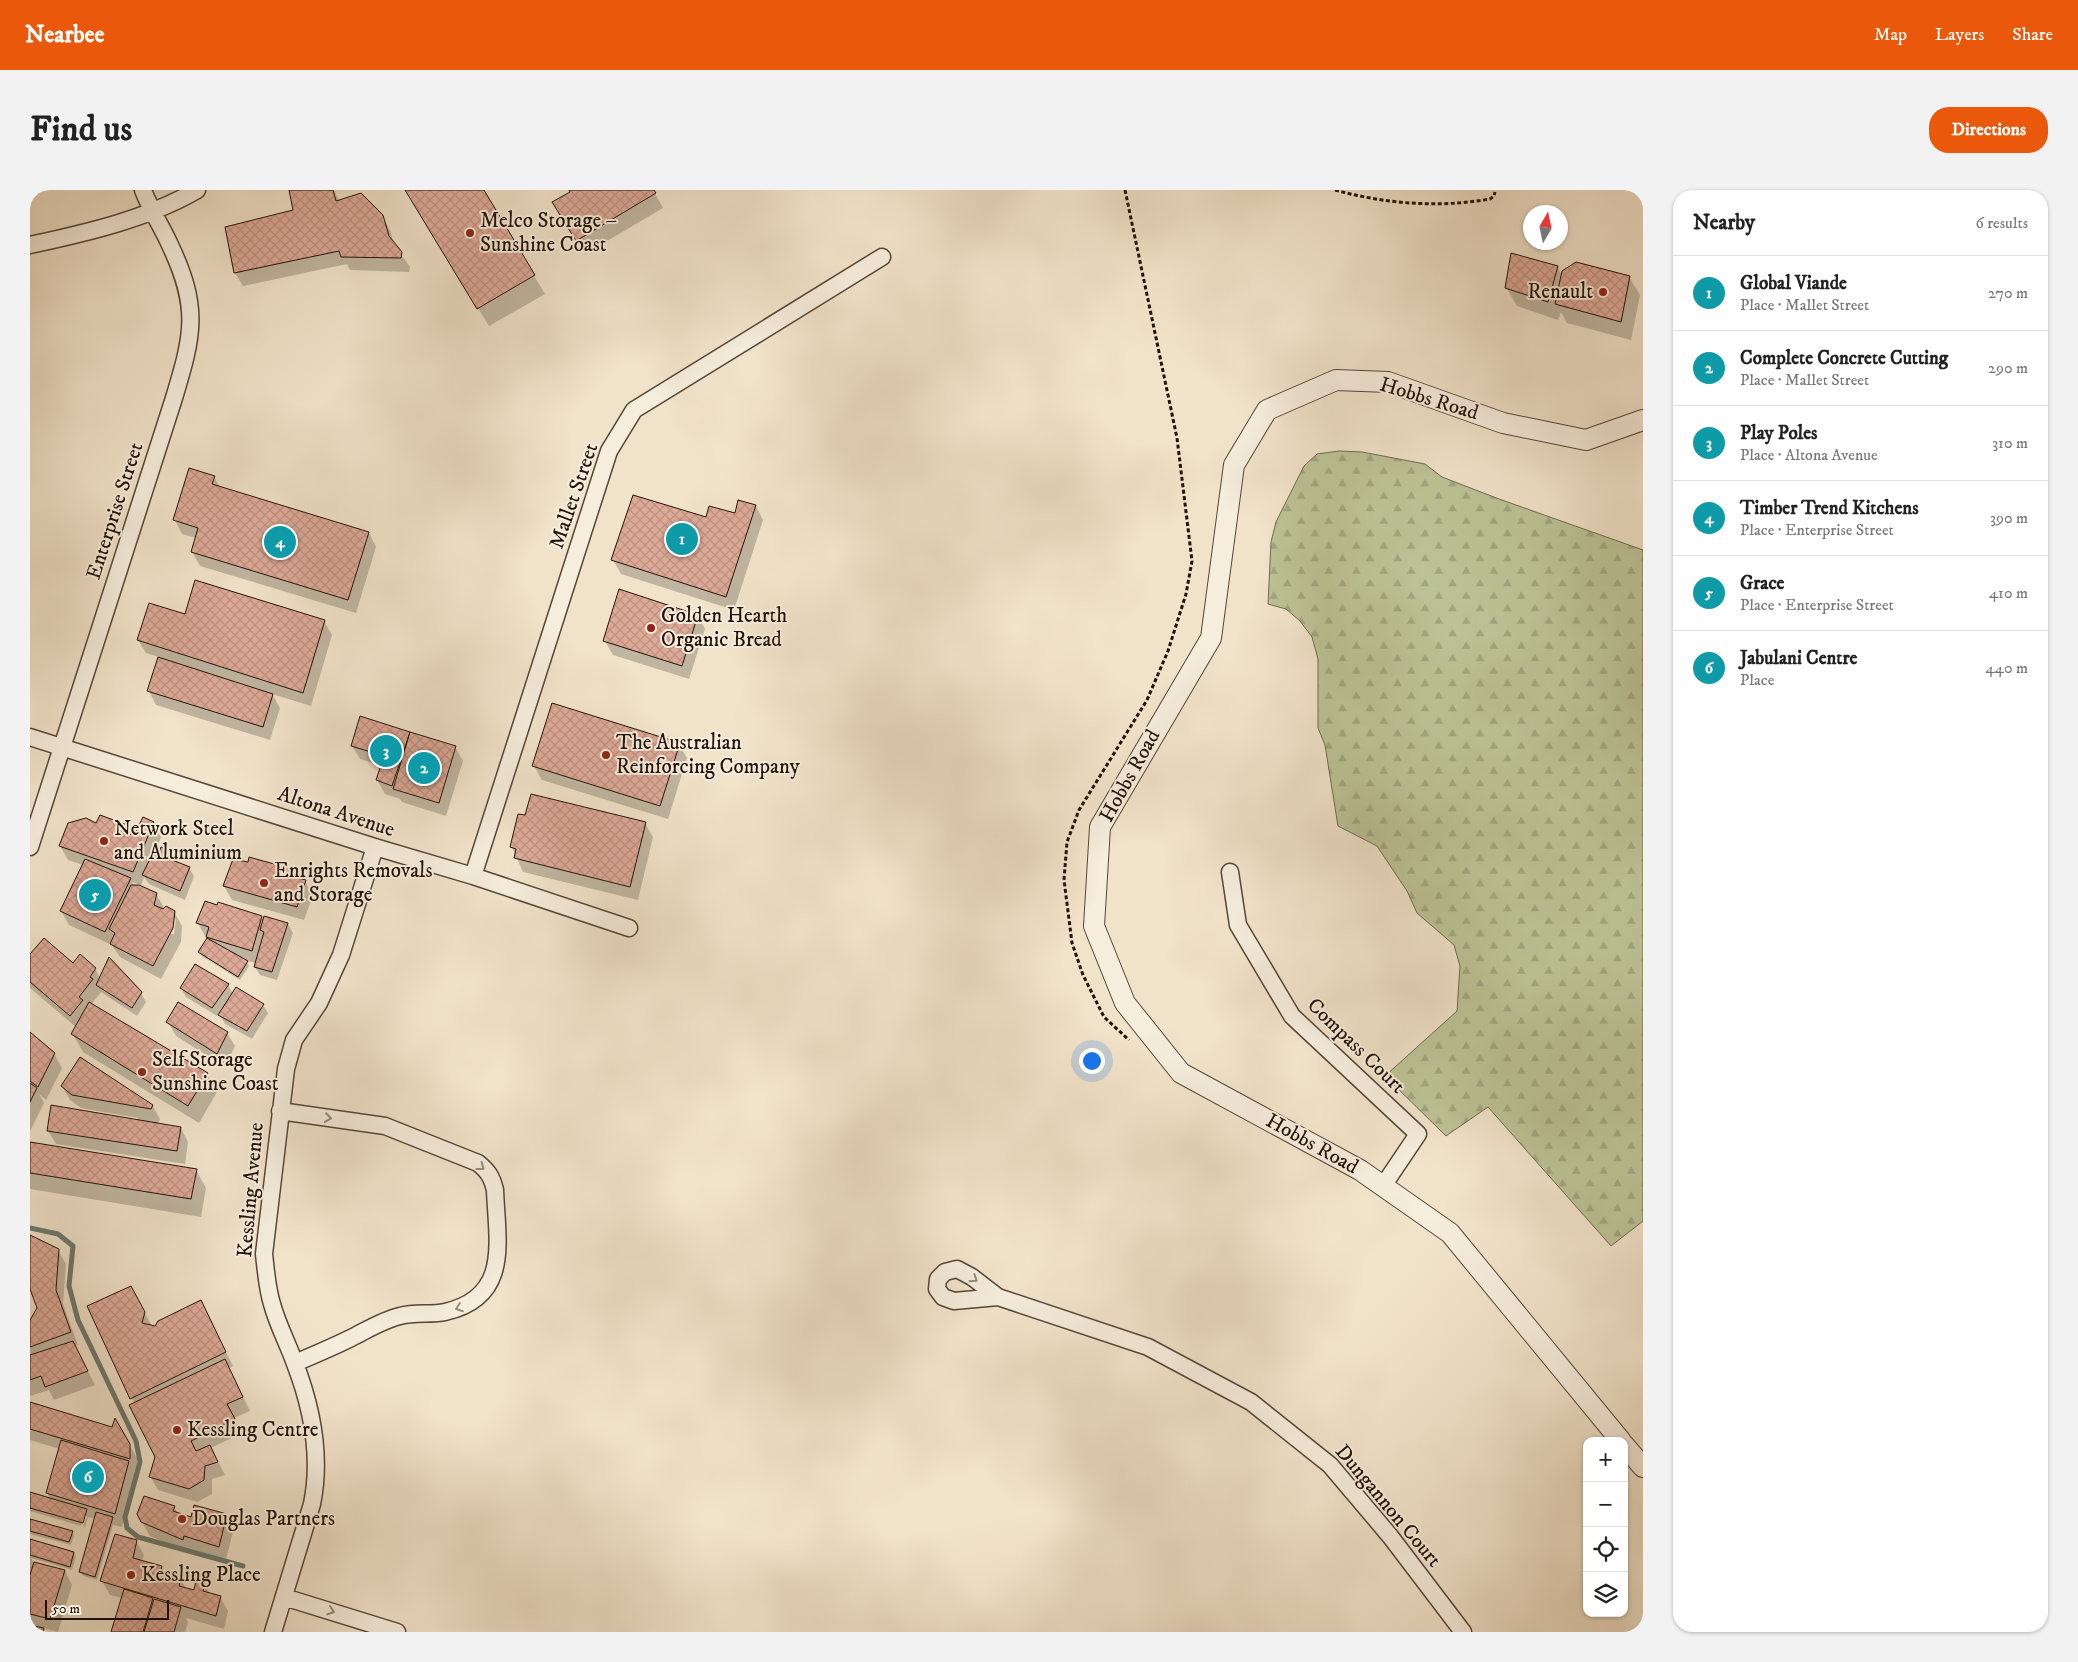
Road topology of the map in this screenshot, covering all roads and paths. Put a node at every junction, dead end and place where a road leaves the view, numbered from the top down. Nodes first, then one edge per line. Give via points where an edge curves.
1 (143, 190) edge
2 (197, 190) edge
3 (1335, 190) edge
4 (1495, 192) dead end
5 (152, 211) junction
6 (30, 245) edge
7 (882, 257) dead end
8 (1643, 420) edge
9 (30, 737) edge
10 (63, 747) junction
11 (30, 847) edge
12 (375, 847) junction
13 (1230, 872) dead end
14 (473, 876) junction
15 (629, 928) dead end
16 (280, 1111) junction
17 (1383, 1186) junction
18 (998, 1297) dead end
19 (295, 1363) junction
20 (1618, 1437) edge
21 (1628, 1450) edge
22 (1643, 1467) edge
23 (284, 1597) junction
24 (273, 1632) edge
25 (397, 1632) edge
26 (1462, 1632) edge

1 - 5 street, Enterprise Street
2 - 5 street
3 - 4 path via 1394,202 1436,205 1490,199
5 - 6 street via 83,233
5 - 10 street, Enterprise Street via 170,244 186,285 191,313 189,343
7 - 14 street, Mallet Street via 634,410 609,451
8 - 17 street, Hobbs Road via 1586,440 1503,423 1388,382 1336,380 1267,410 1234,465 1211,638 1100,827 1094,926 1126,1003 1181,1073 1360,1170
9 - 10 street, Altona Avenue
10 - 11 street, Enterprise Street
10 - 12 street, Altona Avenue
12 - 14 street, Altona Avenue
12 - 16 street, Kessling Avenue via 329,984 291,1047
13 - 17 street, Compass Court via 1238,925 1292,1016 1418,1134
14 - 15 street, Altona Avenue
16 - 19 street, Kessling Avenue via 264,1254 272,1304
16 -> 19 street via 396,1129 478,1163 488,1171 496,1190 496,1262 489,1284 480,1297 448,1311 415,1313 387,1320
17 - 20 street, Hobbs Road via 1450,1233
18 - 26 street, Dungannon Court via 1148,1347 1251,1402 1330,1465 1390,1536
19 - 23 street, Kessling Avenue via 305,1390 318,1461 312,1504
21 - 22 street
23 - 24 street, Kessling Avenue
23 -> 25 street

